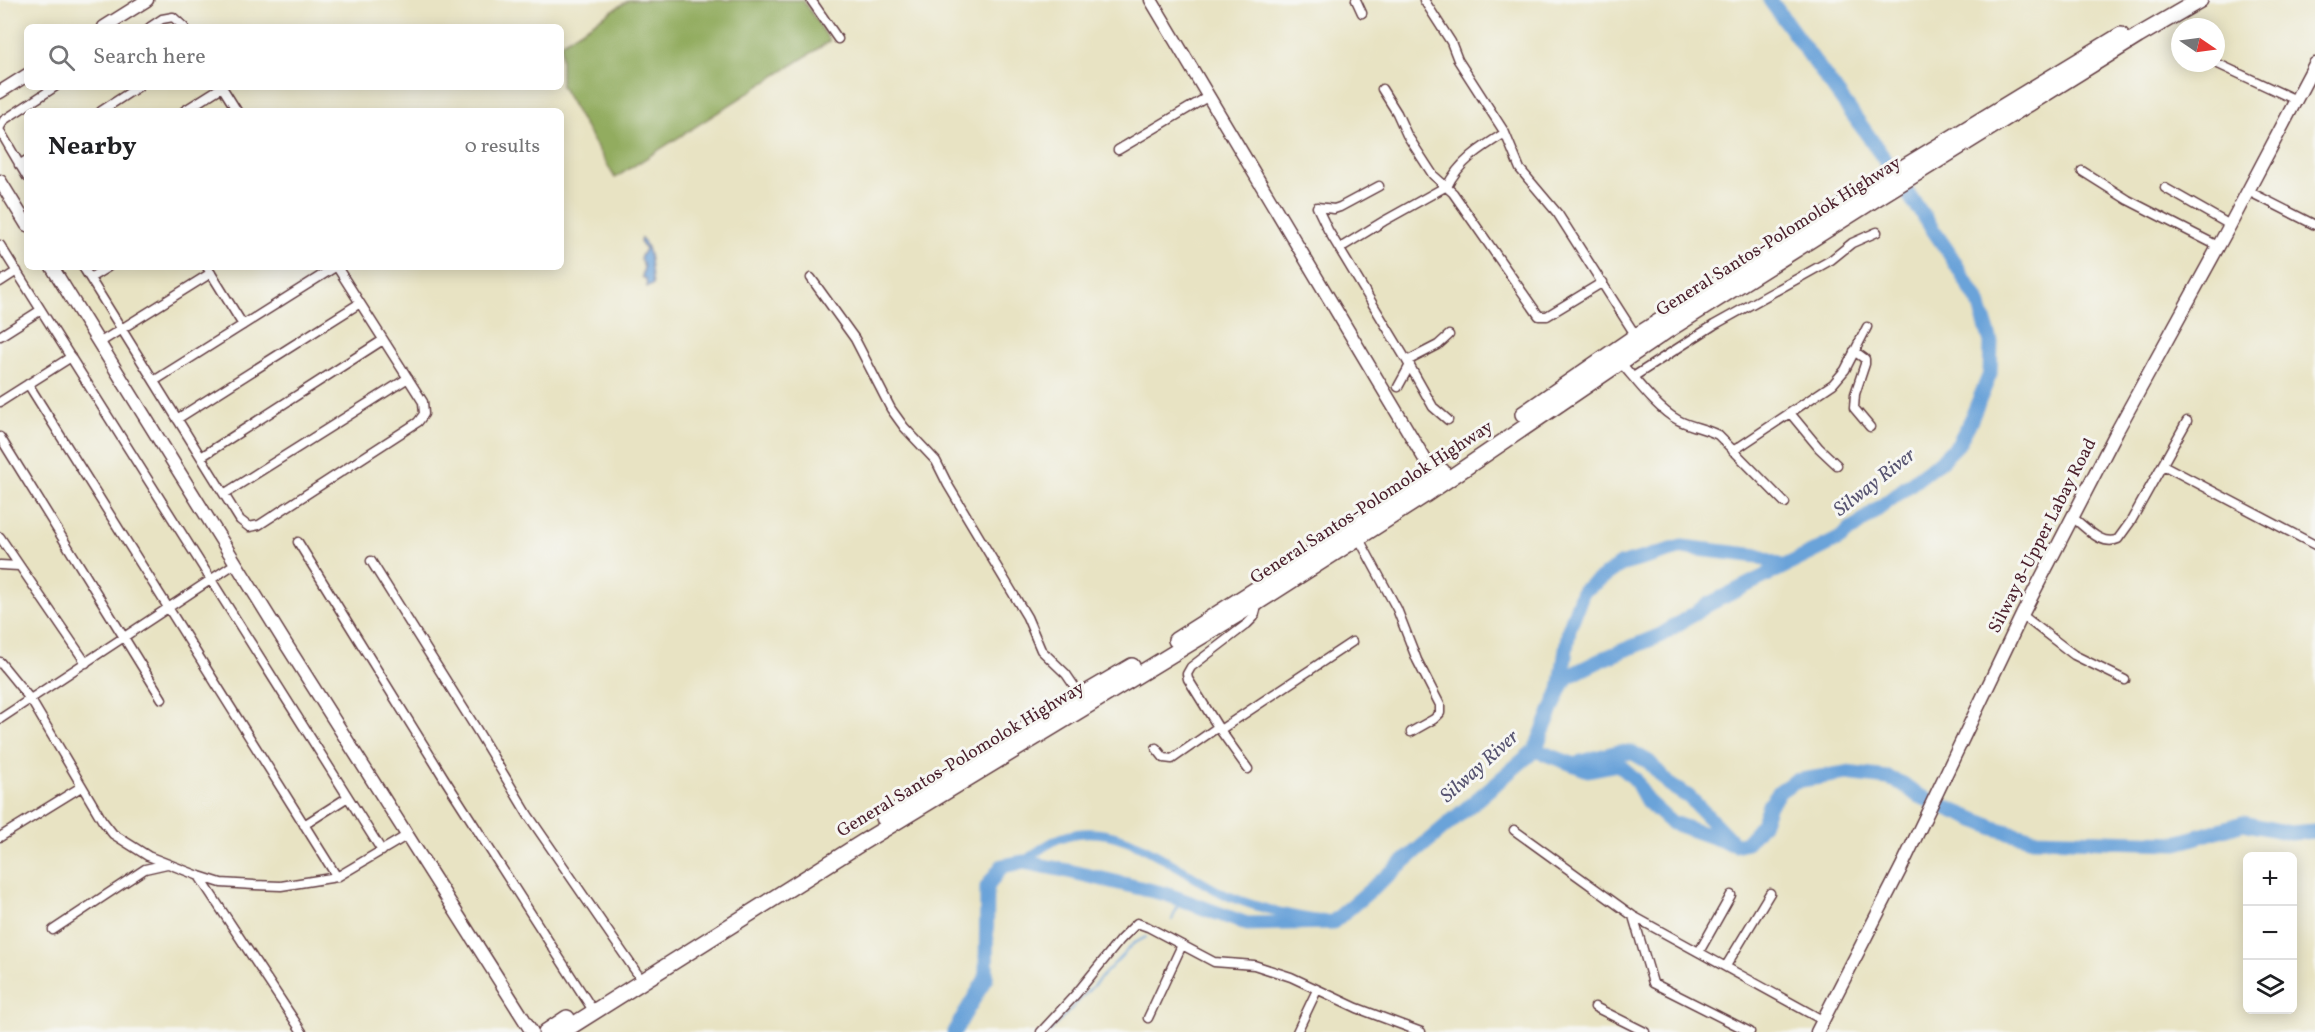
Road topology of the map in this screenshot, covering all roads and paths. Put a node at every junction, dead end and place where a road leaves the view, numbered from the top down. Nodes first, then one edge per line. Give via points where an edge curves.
1 (147, 0) edge
2 (811, 0) edge
3 (1151, 0) edge
4 (1356, 0) edge
5 (1424, 0) edge
6 (2180, 0) edge
7 (2200, 0) edge
8 (1362, 13) dead end
9 (109, 24) edge
10 (155, 24) edge
11 (181, 24) edge
12 (838, 39) dead end
13 (2315, 64) edge
14 (2225, 67) edge
15 (24, 77) edge
16 (1382, 89) dead end
17 (50, 90) edge
18 (133, 90) edge
19 (217, 90) edge
20 (224, 90) edge
21 (0, 92) edge
22 (1209, 96) junction
23 (2296, 100) junction
24 (106, 108) edge
25 (189, 108) edge
26 (235, 108) edge
27 (0, 129) edge
28 (1505, 133) junction
29 (1118, 150) dead end
30 (1926, 160) junction
31 (23, 162) edge
32 (2082, 171) dead end
33 (0, 181) edge
34 (1379, 186) dead end
35 (1446, 187) junction
36 (2165, 188) dead end
37 (2248, 191) junction
38 (1874, 192) junction
39 (24, 220) edge
40 (2230, 225) junction
41 (2315, 225) edge
42 (1877, 232) dead end
43 (0, 245) edge
44 (2218, 246) junction
45 (1340, 248) junction
46 (54, 270) edge
47 (85, 270) edge
48 (103, 270) edge
49 (209, 270) edge
50 (331, 270) edge
51 (338, 270) edge
52 (17, 271) junction
53 (90, 278) junction
54 (811, 278) dead end
55 (0, 282) edge
56 (1604, 282) junction
57 (360, 303) junction
58 (41, 310) junction
59 (243, 325) junction
60 (1867, 327) dead end
61 (122, 329) junction
62 (1449, 335) dead end
63 (0, 336) edge
64 (1636, 336) junction
65 (383, 340) junction
66 (99, 343) junction
67 (1854, 351) junction
68 (71, 357) junction
69 (1620, 362) junction
70 (1409, 363) junction
71 (1634, 377) junction
72 (408, 378) junction
73 (154, 381) junction
74 (28, 384) junction
75 (1398, 387) dead end
76 (0, 402) edge
77 (1790, 413) junction
78 (177, 419) junction
79 (1448, 420) dead end
80 (2187, 421) dead end
81 (1870, 427) dead end
82 (0, 437) edge
83 (1733, 452) junction
84 (201, 457) junction
85 (1837, 465) dead end
86 (2163, 465) junction
87 (1437, 480) junction
88 (224, 494) junction
89 (1785, 503) dead end
90 (2072, 517) junction
91 (1357, 536) junction
92 (0, 537) edge
93 (298, 542) dead end
94 (2315, 545) edge
95 (371, 561) dead end
96 (236, 563) junction
97 (0, 565) edge
98 (20, 566) junction
99 (211, 580) junction
100 (1258, 602) junction
101 (169, 608) junction
102 (2022, 615) junction
103 (124, 638) junction
104 (1352, 642) dead end
105 (0, 662) edge
106 (86, 663) junction
107 (2125, 680) dead end
108 (1081, 696) junction
109 (162, 699) dead end
110 (31, 700) junction
111 (0, 719) edge
112 (1219, 728) junction
113 (1411, 732) dead end
114 (1156, 748) dead end
115 (1248, 769) dead end
116 (81, 787) junction
117 (348, 797) junction
118 (304, 825) junction
119 (1514, 830) dead end
120 (406, 836) junction
121 (0, 837) edge
122 (382, 851) junction
123 (167, 864) junction
124 (199, 876) junction
125 (337, 877) junction
126 (1770, 893) dead end
127 (1731, 896) dead end
128 (1634, 916) junction
129 (53, 930) dead end
130 (1182, 945) junction
131 (1699, 952) junction
132 (1726, 966) junction
133 (640, 978) junction
134 (1317, 990) junction
135 (1595, 1007) dead end
136 (591, 1008) junction
137 (1148, 1018) dead end
138 (1820, 1026) edge
139 (302, 1032) edge
140 (532, 1032) edge
141 (546, 1032) edge
142 (562, 1032) edge
143 (1041, 1032) edge
144 (1297, 1032) edge
145 (1421, 1032) edge
146 (1645, 1032) edge
147 (1750, 1032) edge

1 - 9 street
2 - 12 street
3 - 22 street
4 - 8 street
5 - 28 street
6 - 30 highway
7 - 30 highway, General Santos-Polomolok Highway
10 - 11 street via 168,17
13 - 23 street, Silway 8-Upper Labay Road
14 - 23 street
15 - 21 street
16 - 35 street via 1418,152 1438,182
17 - 27 street via 4,120
18 - 24 street
19 - 25 street
20 - 26 street
22 - 29 street
22 - 87 street
23 - 37 street, Silway 8-Upper Labay Road
27 - 31 street
28 - 35 street via 1459,167
28 - 56 street via 1520,169 1541,191
30 - 38 highway
32 - 44 street via 2128,200
33 - 39 street
34 - 45 street via 1334,209 1314,204
35 - 45 street
35 - 56 street via 1539,316 1547,316
36 - 40 street
37 - 40 street, Silway 8-Upper Labay Road
37 - 41 street
38 - 64 highway
38 - 69 highway, General Santos-Polomolok Highway
40 - 44 street, Silway 8-Upper Labay Road
42 - 71 street via 1714,325
43 - 52 street
44 - 90 street, Silway 8-Upper Labay Road
45 - 70 street
46 - 66 street
47 - 53 street
48 - 53 street
49 - 59 street
49 - 61 street
50 - 59 street
51 - 57 street
52 - 55 street
52 - 58 street
53 - 61 street
54 - 108 street via 855,339 891,409 936,461 1027,617 1041,650 1066,674
56 - 64 street
57 - 65 street
57 - 78 street
58 - 63 street
58 - 68 street
59 - 73 street
60 - 67 street
61 - 66 street
61 - 73 street
62 - 70 street
64 - 87 highway
65 - 72 street
65 - 84 street
66 - 96 street
67 - 77 street via 1833,384
67 - 81 street via 1865,359 1854,408
68 - 74 street
68 - 99 street
69 - 71 street
69 - 87 highway, General Santos-Polomolok Highway
70 - 75 street
70 - 79 street via 1432,407
71 - 83 street via 1676,419 1708,429
72 - 88 street
72 - 88 street via 423,402 422,419 259,525 244,525
73 - 78 street
74 - 76 street
74 - 101 street
77 - 83 street
77 - 85 street
78 - 84 street
80 - 86 street
82 - 103 street
83 - 89 street
84 - 88 street
86 - 90 street via 2118,539 2107,542
86 - 94 street
87 - 91 highway, General Santos-Polomolok Highway
87 - 108 highway
90 - 102 street, Silway 8-Upper Labay Road
91 - 100 highway, General Santos-Polomolok Highway
91 - 113 street via 1397,609 1440,705 1440,713 1434,719
92 - 98 street
93 - 136 street
95 - 133 street via 528,815
96 - 99 street
96 - 120 street
97 - 98 street
98 - 106 street
99 - 101 street
99 - 117 street
100 - 112 street via 1251,620 1187,674
100 - 133 highway, General Santos-Polomolok Highway
101 - 103 street
101 - 118 street
102 - 107 street via 2074,655
102 - 138 street, Silway 8-Upper Labay Road via 1922,826
103 - 106 street
103 - 109 street
104 - 112 street
105 - 110 street
106 - 110 street
108 - 133 highway
110 - 111 street
110 - 116 street
112 - 114 street via 1172,759 1164,758
112 - 115 street
116 - 121 street
116 - 123 street via 113,834
117 - 118 street
117 - 122 street
118 - 125 street
119 - 128 street
120 - 122 street
120 - 140 street
122 - 125 street
123 - 124 street
123 - 129 street via 145,869
124 - 125 street via 221,883 281,886
124 - 139 street
126 - 132 street
127 - 131 street
128 - 131 street
128 - 147 street via 1653,983
130 - 134 street via 1214,962 1254,965 1291,976
130 - 137 street
130 - 143 street via 1135,924
131 - 132 street
132 - 138 street
133 - 136 highway
134 - 144 street
134 - 145 street
135 - 146 street
136 - 141 highway
136 - 142 highway

